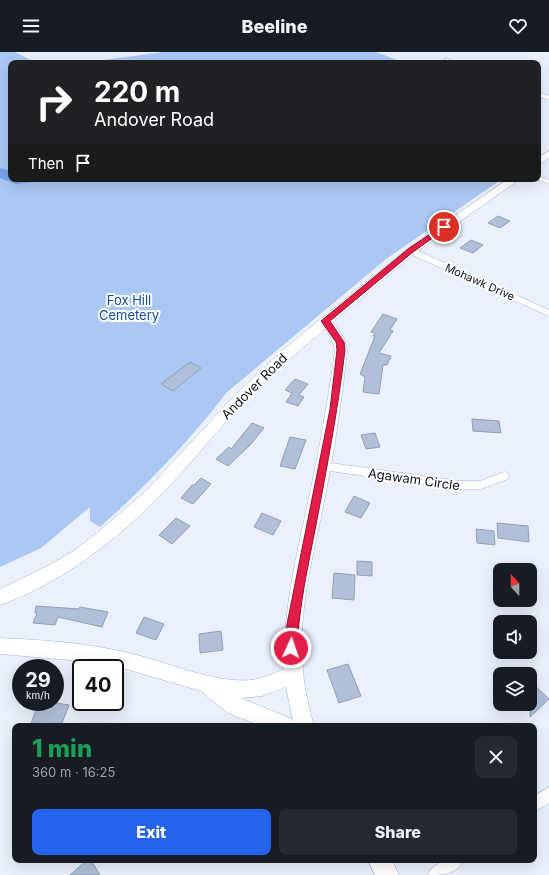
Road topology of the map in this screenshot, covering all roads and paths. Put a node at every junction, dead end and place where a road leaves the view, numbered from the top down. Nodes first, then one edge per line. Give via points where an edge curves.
1 (511, 182) edge
2 (411, 251) junction
3 (549, 313) edge
4 (325, 321) junction
5 (323, 466) junction
6 (504, 476) dead end
7 (0, 597) edge
8 (0, 646) edge
9 (292, 676) junction
10 (208, 685) junction
11 (277, 723) edge
12 (303, 723) edge
13 (549, 794) edge
14 (537, 803) edge
15 (381, 863) edge
16 (452, 863) edge
17 (388, 875) edge
18 (435, 875) edge

1 - 2 main road, Andover Road
2 - 3 street, Mohawk Drive
2 - 4 main road, Andover Road
4 - 5 main road via 333,329 341,350 334,409
4 - 7 main road, Andover Road via 250,389 152,494 122,522 81,555
5 - 6 street, Agawam Circle via 459,485 481,485
5 - 9 main road via 293,624
8 - 10 main road via 109,657 144,664
9 - 10 main road via 252,689
9 - 12 main road via 296,704
10 - 11 main road via 236,706
13 - 14 street
15 - 17 main road
16 - 18 street

